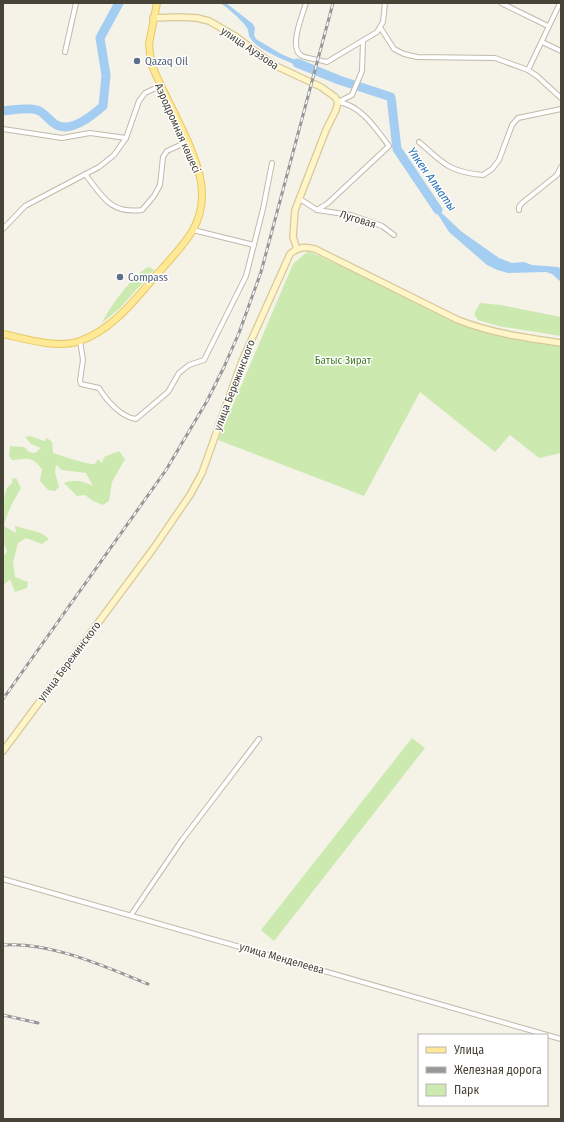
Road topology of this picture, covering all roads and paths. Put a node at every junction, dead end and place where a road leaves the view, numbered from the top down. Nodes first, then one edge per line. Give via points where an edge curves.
1 (76, 3) edge
2 (157, 3) edge
3 (306, 3) edge
4 (385, 3) edge
5 (501, 3) edge
6 (560, 3) edge
7 (153, 18) junction
8 (548, 26) junction
9 (380, 27) junction
10 (363, 41) junction
11 (542, 42) junction
12 (561, 51) edge
13 (65, 52) dead end
14 (528, 70) junction
15 (160, 86) junction
16 (561, 98) edge
17 (338, 102) junction
18 (561, 109) edge
19 (3, 129) edge
20 (126, 138) junction
21 (187, 142) junction
22 (419, 142) dead end
23 (272, 163) dead end
24 (561, 167) edge
25 (85, 174) junction
26 (300, 199) junction
27 (317, 210) junction
28 (519, 210) dead end
29 (3, 229) edge
30 (193, 230) junction
31 (394, 235) dead end
32 (254, 245) junction
33 (296, 249) junction
34 (3, 334) edge
35 (80, 341) junction
36 (561, 343) edge
37 (259, 739) dead end
38 (3, 751) edge
39 (3, 879) edge
40 (130, 915) junction
41 (544, 1034) edge
42 (548, 1035) edge
43 (561, 1039) edge

1 - 13 street
2 - 7 main road, Аэродромная көшесі
3 - 10 street via 295,44 297,52 327,62
4 - 9 street
5 - 8 street
6 - 8 street
7 - 15 main road, Аэродромная көшесі via 149,44 151,63
7 - 17 main road, улица Ауэзова via 197,18 209,21 235,36 274,65 321,87 335,96
8 - 11 street
9 - 10 street
9 - 14 street via 394,49 404,54 417,57 495,58
10 - 17 street via 362,71 352,94
11 - 12 street
11 - 14 street
14 - 16 street
15 - 20 street via 145,93 139,101
15 - 21 main road, Аэродромная көшесі
17 - 26 main road
17 - 27 street via 349,104 363,116 389,146 328,203
18 - 22 street via 518,118 512,125 499,160 483,175 445,166
19 - 20 street via 62,138 90,133
20 - 25 street via 114,154 99,167
21 - 25 street via 167,151 163,157 160,185 142,210 127,212 108,204
21 - 30 main road, Аэродромная көшесі via 202,184 202,206
23 - 32 street via 264,209
24 - 28 street via 557,175 522,203
25 - 29 street via 25,206
26 - 27 street, Луговая
26 - 33 main road via 295,210 293,237
27 - 31 street, Луговая via 351,215 382,226
30 - 32 street
30 - 35 main road, Аэродромная көшесі via 118,318 101,331
32 - 35 street via 246,276 206,357 179,373 168,392 140,417 131,418 105,397 99,388 82,384 80,380 83,360
33 - 36 main road via 316,249 458,320 480,328
33 - 38 main road, улица Бережинского via 290,254 242,361 202,472 190,495
34 - 35 main road, Аэродромная көшесі via 48,343
37 - 40 street via 182,840
39 - 40 street, улица Менделеева
40 - 41 street, улица Менделеева
42 - 43 street, улица Менделеева

